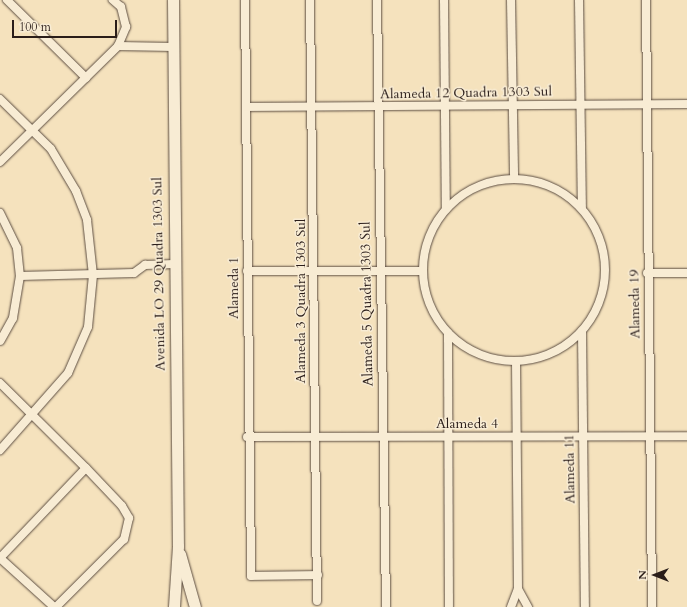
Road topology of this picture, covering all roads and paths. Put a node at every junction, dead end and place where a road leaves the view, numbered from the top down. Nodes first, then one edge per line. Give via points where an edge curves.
1 (7, 0) edge
2 (113, 0) edge
3 (174, 0) edge
4 (245, 0) edge
5 (310, 0) edge
6 (377, 0) edge
7 (444, 0) edge
8 (511, 0) edge
9 (579, 0) edge
10 (646, 0) edge
11 (120, 43) junction
12 (173, 47) junction
13 (86, 78) junction
14 (0, 99) edge
15 (687, 104) edge
16 (580, 105) junction
17 (647, 105) junction
18 (445, 106) junction
19 (512, 106) junction
20 (246, 107) junction
21 (311, 107) junction
22 (378, 107) junction
23 (31, 129) junction
24 (0, 162) edge
25 (514, 178) junction
26 (582, 208) junction
27 (446, 209) junction
28 (0, 213) edge
29 (174, 264) junction
30 (316, 270) junction
31 (380, 270) junction
32 (247, 271) junction
33 (423, 272) junction
34 (648, 272) junction
35 (687, 272) edge
36 (94, 275) junction
37 (20, 276) junction
38 (582, 331) junction
39 (448, 334) junction
40 (0, 341) edge
41 (516, 362) junction
42 (0, 384) edge
43 (34, 416) junction
44 (314, 436) junction
45 (381, 436) junction
46 (649, 436) junction
47 (687, 436) edge
48 (247, 437) junction
49 (446, 437) junction
50 (515, 437) junction
51 (582, 437) junction
52 (0, 450) edge
53 (86, 468) junction
54 (178, 546) junction
55 (0, 558) edge
56 (318, 575) junction
57 (518, 589) junction
58 (316, 601) dead end
59 (54, 607) edge
60 (174, 607) edge
61 (194, 607) edge
62 (386, 607) edge
63 (449, 607) edge
64 (511, 607) edge
65 (528, 607) edge
66 (585, 607) edge
67 (652, 607) edge

1 - 13 street
2 - 11 street via 125,16 126,27
3 - 12 street, Avenida LO 29 Quadra 1303 Sul
4 - 20 street, Alameda 1
5 - 21 street, Alameda 3 Quadra 1303 Sul
6 - 22 street, Alameda 5 Quadra 1303 Sul
7 - 18 street
8 - 19 street
9 - 16 street
10 - 17 street, Alameda 19
11 - 12 street
11 - 13 street
12 - 29 street, Avenida LO 29 Quadra 1303 Sul
13 - 23 street
14 - 23 street
15 - 17 street, Alameda 12 Quadra 1303 Sul
16 - 17 street, Alameda 12 Quadra 1303 Sul
16 - 19 street, Alameda 12 Quadra 1303 Sul
16 - 26 street
17 - 34 street, Alameda 19
18 - 19 street, Alameda 12 Quadra 1303 Sul
18 - 22 street, Alameda 12 Quadra 1303 Sul
18 - 27 street
19 - 25 street
20 - 21 street, Alameda 12 Quadra 1303 Sul
20 - 32 street, Alameda 1
21 - 22 street, Alameda 12 Quadra 1303 Sul
21 - 30 street, Alameda 3 Quadra 1303 Sul
22 - 31 street, Alameda 5 Quadra 1303 Sul
23 - 24 street
23 - 36 street via 51,149 76,191 87,220
25 - 26 street via 539,182 556,189
25 - 27 street via 489,182 466,192
26 - 38 street via 594,227 605,270 597,306
27 - 33 street via 425,249
28 - 37 street via 17,248
29 - 36 street via 145,265 134,273
29 - 54 street, Avenida LO 29 Quadra 1303 Sul
30 - 31 street
30 - 32 street
30 - 44 street, Alameda 3 Quadra 1303 Sul
31 - 33 street
31 - 45 street, Alameda 5 Quadra 1303 Sul
32 - 48 street, Alameda 1
33 - 39 street via 426,294 435,315
34 - 35 street
34 - 46 street, Alameda 19
36 - 37 street
36 - 43 street via 92,305 81,346 63,380
37 - 40 street via 13,318
38 - 41 street via 557,350 540,358
38 - 51 street, Alameda 11
39 - 41 street via 468,349 491,359
39 - 49 street
41 - 50 street
42 - 43 street
43 - 52 street
43 - 53 street
44 - 45 street, Alameda 4
44 - 48 street, Alameda 4
44 - 56 street, Alameda 3 Quadra 1303 Sul
45 - 49 street, Alameda 4
45 - 62 street, Alameda 5 Quadra 1303 Sul
46 - 47 street, Alameda 4
46 - 51 street, Alameda 4
46 - 67 street, Alameda 19
48 - 56 street, Alameda 1 via 251,576
49 - 50 street, Alameda 4
49 - 63 street
50 - 51 street, Alameda 4
50 - 57 street
51 - 66 street, Alameda 11
53 - 55 street
53 - 59 street via 127,511 130,526 124,539
54 - 60 street
54 - 61 street
55 - 59 street
56 - 58 street, Alameda 3 Quadra 1303 Sul
57 - 64 street
57 - 65 street

